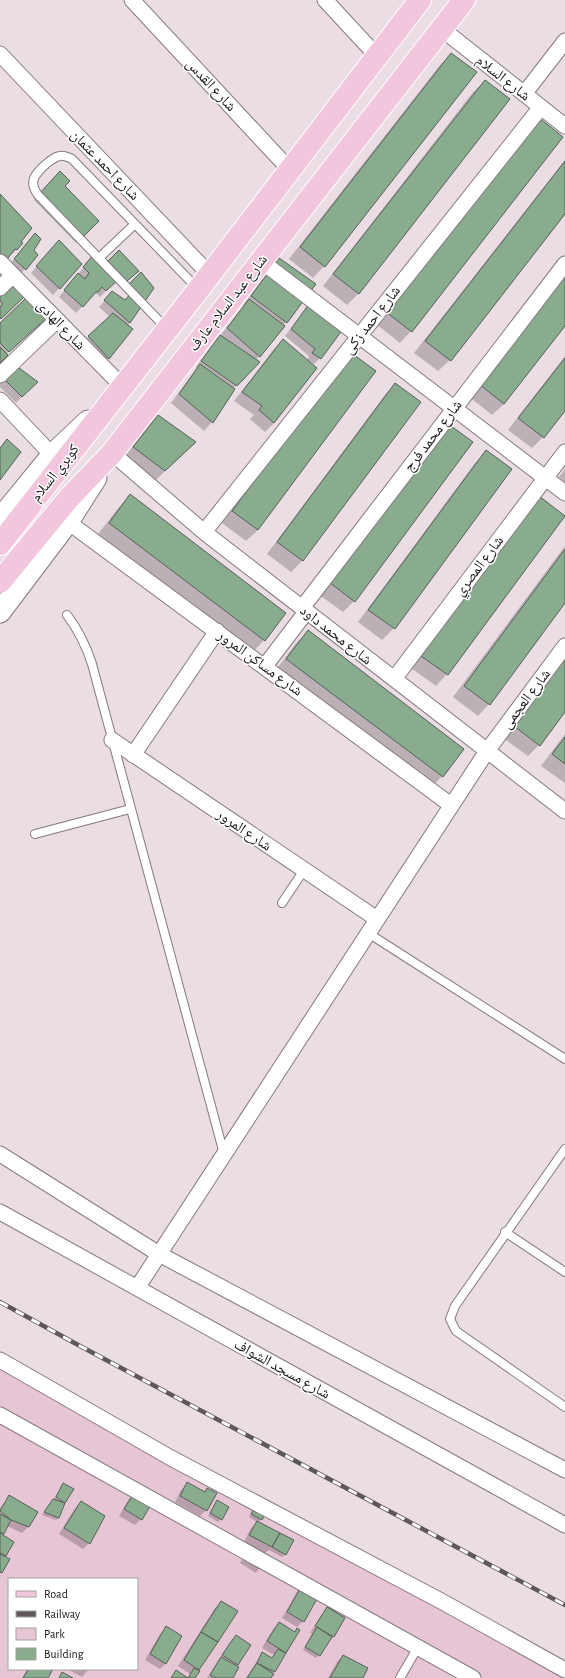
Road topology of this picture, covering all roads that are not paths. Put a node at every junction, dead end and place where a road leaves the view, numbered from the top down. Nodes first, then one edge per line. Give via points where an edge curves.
1 (132, 0) edge
2 (325, 0) edge
3 (420, 0) edge
4 (464, 0) edge
5 (442, 29) junction
6 (565, 41) edge
7 (0, 54) edge
8 (377, 56) junction
9 (524, 94) junction
10 (541, 107) junction
11 (565, 126) edge
12 (290, 170) junction
13 (135, 224) junction
14 (99, 258) junction
15 (262, 261) junction
16 (0, 262) edge
17 (565, 264) edge
18 (13, 275) junction
19 (204, 282) junction
20 (0, 288) edge
21 (57, 320) junction
22 (168, 329) junction
23 (360, 336) junction
24 (0, 374) edge
25 (117, 395) junction
26 (0, 400) edge
27 (454, 408) junction
28 (565, 452) edge
29 (112, 453) junction
30 (52, 455) junction
31 (545, 478) junction
32 (565, 493) edge
33 (68, 522) junction
34 (204, 532) junction
35 (1, 534) edge
36 (0, 576) edge
37 (9, 586) edge
38 (304, 610) junction
39 (0, 612) edge
40 (68, 615) dead end
41 (217, 631) junction
42 (565, 646) edge
43 (265, 666) junction
44 (394, 679) junction
45 (112, 740) junction
46 (487, 751) junction
47 (133, 755) junction
48 (451, 805) junction
49 (130, 809) junction
50 (565, 811) edge
51 (35, 834) dead end
52 (304, 870) junction
53 (282, 903) dead end
54 (377, 919) junction
55 (368, 933) junction
56 (565, 1059) edge
57 (565, 1149) edge
58 (0, 1154) edge
59 (224, 1154) junction
60 (0, 1212) edge
61 (505, 1232) junction
62 (159, 1254) junction
63 (565, 1272) edge
64 (137, 1288) junction
65 (0, 1360) edge
66 (565, 1407) edge
67 (0, 1415) edge
68 (565, 1470) edge
69 (565, 1524) edge
70 (418, 1647) junction
71 (565, 1670) edge
72 (400, 1678) edge
73 (473, 1678) edge

1 - 12 street, شارع القدس
2 - 8 street
3 - 8 main road, شارع عبد السلام عارف
4 - 5 main road, شارع عبد السلام عارف
5 - 9 street, شارع السلام
5 - 15 main road, شارع عبد السلام عارف
6 - 9 street
7 - 19 street, شارع احمد عثمان
8 - 12 main road, شارع عبد السلام عارف
9 - 10 street, شارع السلام
10 - 11 street, شارع السلام
10 - 23 street, شارع احمد زكى
12 - 19 main road, شارع عبد السلام عارف
13 - 14 lane
13 - 14 lane via 72,159 66,156 55,157 37,172 34,190
13 - 19 lane
14 - 22 lane
15 - 23 street
15 - 29 main road, شارع عبد السلام عارف
16 - 18 street, شارع الهادى
17 - 27 street, شارع محمد فرج
18 - 20 street
18 - 21 street, شارع الهادى
19 - 22 main road, شارع عبد السلام عارف
21 - 24 street
21 - 25 street, شارع الهادى
22 - 25 main road, شارع عبد السلام عارف
23 - 27 street
23 - 34 street, شارع احمد زكى
25 - 30 main road, شارع عبد السلام عارف
25 - 35 main road, كوبري السلام
26 - 30 street
27 - 31 street
27 - 38 street, شارع محمد فرج
28 - 31 street, شارع المصري
29 - 33 main road, شارع عبد السلام عارف
29 - 34 street, شارع محمد داود
29 - 37 main road, كوبري السلام, bridge via 69,498 22,555
30 - 35 main road, شارع عبد السلام عارف
31 - 32 street
31 - 44 street, شارع المصري
33 - 37 main road, شارع عبد السلام عارف
33 - 41 street, شارع مساكن المرور
34 - 38 street, شارع محمد داود
36 - 37 main road
37 - 39 main road, شارع عبد السلام عارف
38 - 43 street, شارع محمد فرج
38 - 44 street, شارع محمد داود
40 - 45 lane via 87,646
41 - 43 street, شارع مساكن المرور
41 - 47 street
42 - 46 street, شارع العجمى
43 - 48 street, شارع مساكن المرور
44 - 46 street, شارع محمد داود
45 - 47 street, شارع المرور
45 - 49 lane
46 - 48 street, شارع العجمى
46 - 50 street, شارع محمد داود
47 - 52 street, شارع المرور
48 - 54 street, شارع العجمى
49 - 51 lane
49 - 59 lane
52 - 53 lane
52 - 54 street, شارع المرور
54 - 55 street, شارع العجمى
55 - 56 lane
55 - 59 street, شارع العجمى
57 - 61 lane
58 - 62 street
59 - 62 street, شارع العجمى
60 - 64 street, شارع مسجد الشواف
61 - 63 lane
61 - 66 lane via 455,1306 450,1319 456,1332
62 - 64 street, شارع العجمى
62 - 68 street
64 - 69 street, شارع مسجد الشواف
65 - 71 street via 171,1458
67 - 70 street
70 - 72 lane
70 - 73 street

